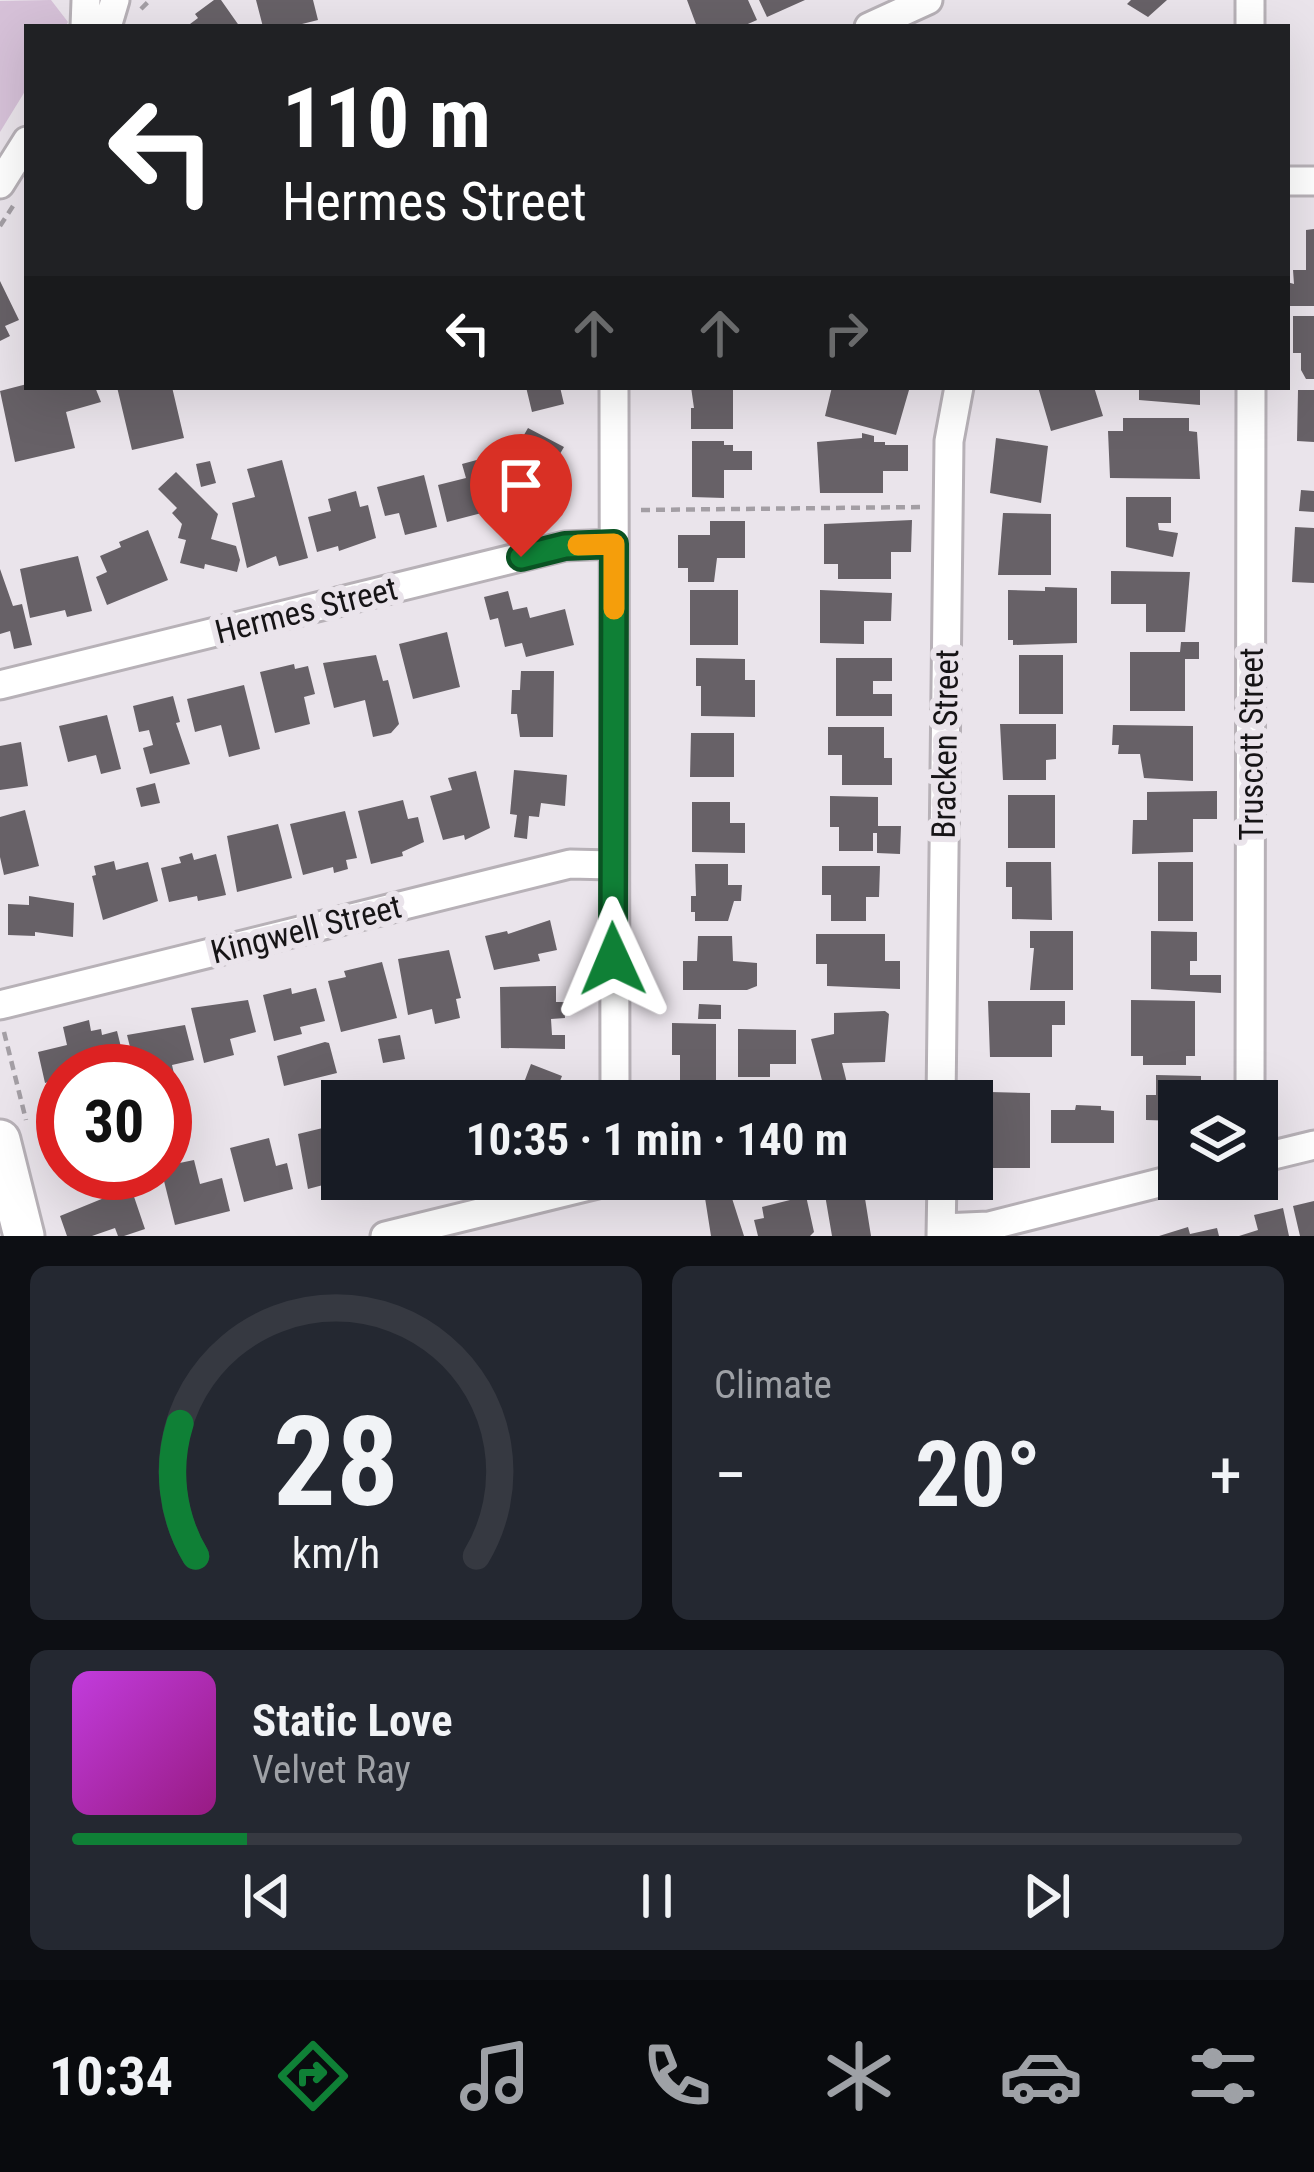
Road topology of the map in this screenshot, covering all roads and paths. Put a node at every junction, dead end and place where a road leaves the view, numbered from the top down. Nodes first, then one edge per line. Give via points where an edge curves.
1 (86, 0) edge
2 (928, 0) edge
3 (109, 14) edge
4 (876, 24) edge
5 (24, 146) edge
6 (0, 184) edge
7 (614, 390) edge
8 (958, 390) edge
9 (1251, 390) edge
10 (926, 507) dead end
11 (627, 510) dead end
12 (614, 544) junction
13 (0, 685) edge
14 (612, 865) junction
15 (0, 1005) edge
16 (615, 1080) edge
17 (941, 1080) edge
18 (1250, 1080) edge
19 (0, 1140) edge
20 (1314, 1145) edge
21 (1278, 1151) edge
22 (1158, 1183) edge
23 (533, 1200) edge
24 (941, 1200) edge
25 (941, 1232) edge
26 (24, 1236) edge
27 (386, 1236) edge

1 - 3 street
2 - 4 street
5 - 6 street
7 - 12 street
8 - 17 street, Bracken Street via 949,441
9 - 18 street, Truscott Street
10 - 11 path
12 - 13 street, Hermes Street via 565,546
12 - 14 street
14 - 15 street, Kingwell Street via 570,864
14 - 16 street
19 - 26 street
20 - 21 street
22 - 25 street
23 - 27 street
24 - 25 street

